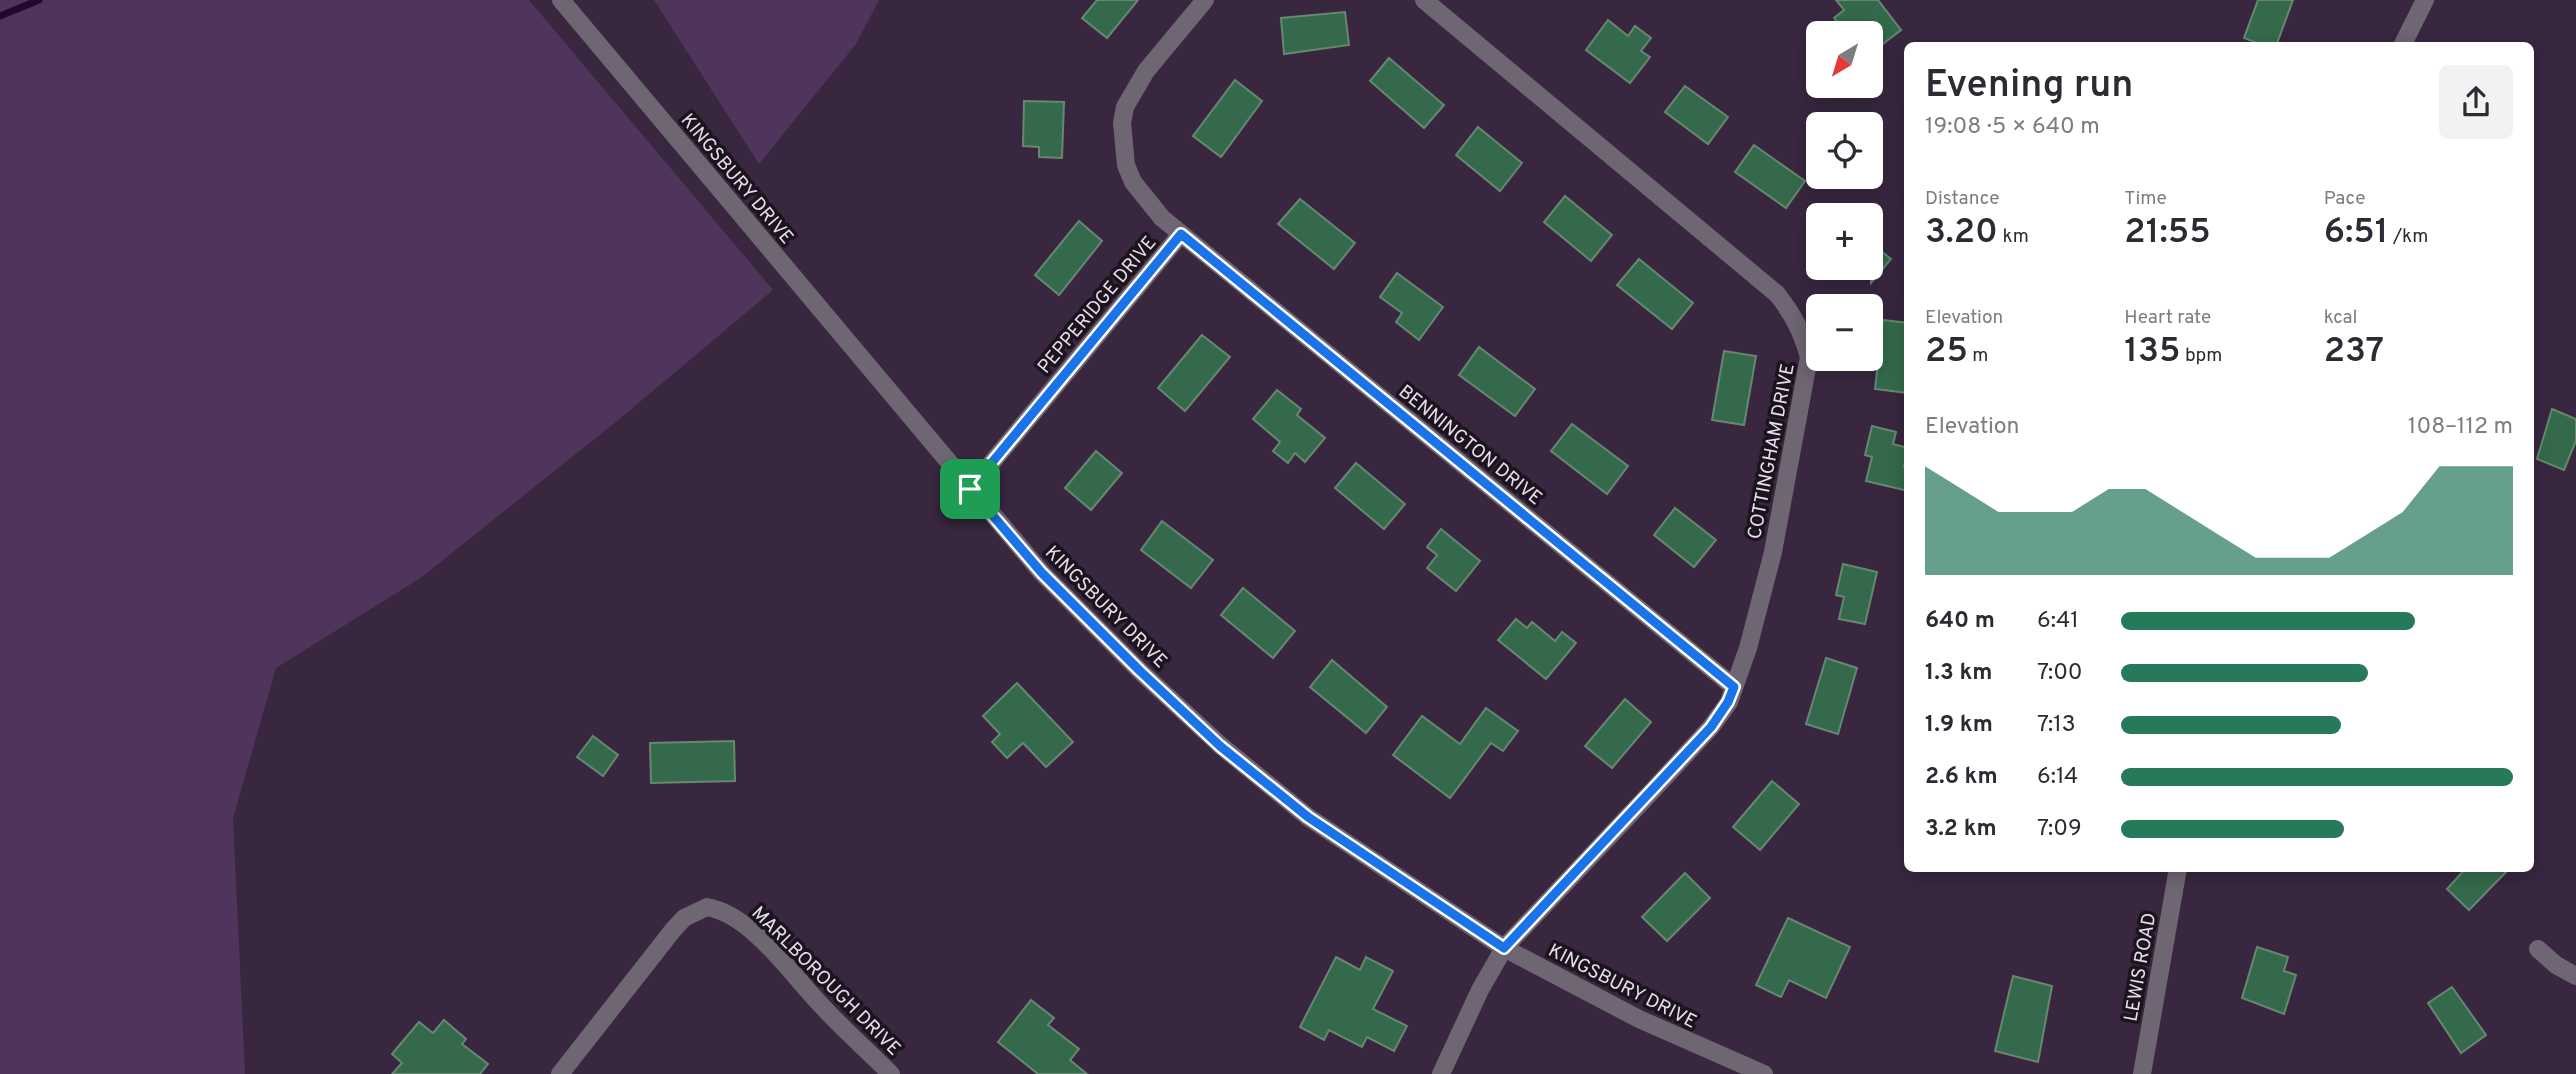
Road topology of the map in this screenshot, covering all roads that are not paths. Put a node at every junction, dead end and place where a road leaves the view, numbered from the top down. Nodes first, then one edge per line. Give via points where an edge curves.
1 (561, 0) edge
2 (1205, 0) edge
3 (1424, 0) edge
4 (2425, 0) edge
5 (2404, 42) edge
6 (1181, 234) junction
7 (970, 489) junction
8 (1734, 687) junction
9 (2177, 872) edge
10 (1504, 948) junction
11 (2538, 949) dead end
12 (2576, 976) edge
13 (2141, 1072) edge
14 (560, 1074) edge
15 (891, 1074) edge
16 (1441, 1074) edge
17 (1764, 1074) edge

1 - 7 street, KINGSBURY DRIVE
2 - 6 street, PEPPERIDGE DRIVE via 1146,71 1125,107 1122,123 1126,165 1133,182
3 - 8 street, COTTINGHAM DRIVE via 1777,294 1803,336 1809,357 1803,401 1773,552
4 - 5 street
6 - 7 street, PEPPERIDGE DRIVE
6 - 8 street, BENNINGTON DRIVE
7 - 10 street, KINGSBURY DRIVE via 1042,573 1220,746 1308,817
8 - 10 street, COTTINGHAM DRIVE via 1711,727
9 - 13 street, LEWIS ROAD
10 - 16 street
10 - 17 street, KINGSBURY DRIVE via 1639,1019
11 - 12 street
14 - 15 street, MARLBOROUGH DRIVE via 673,930 707,906 732,915 747,927

